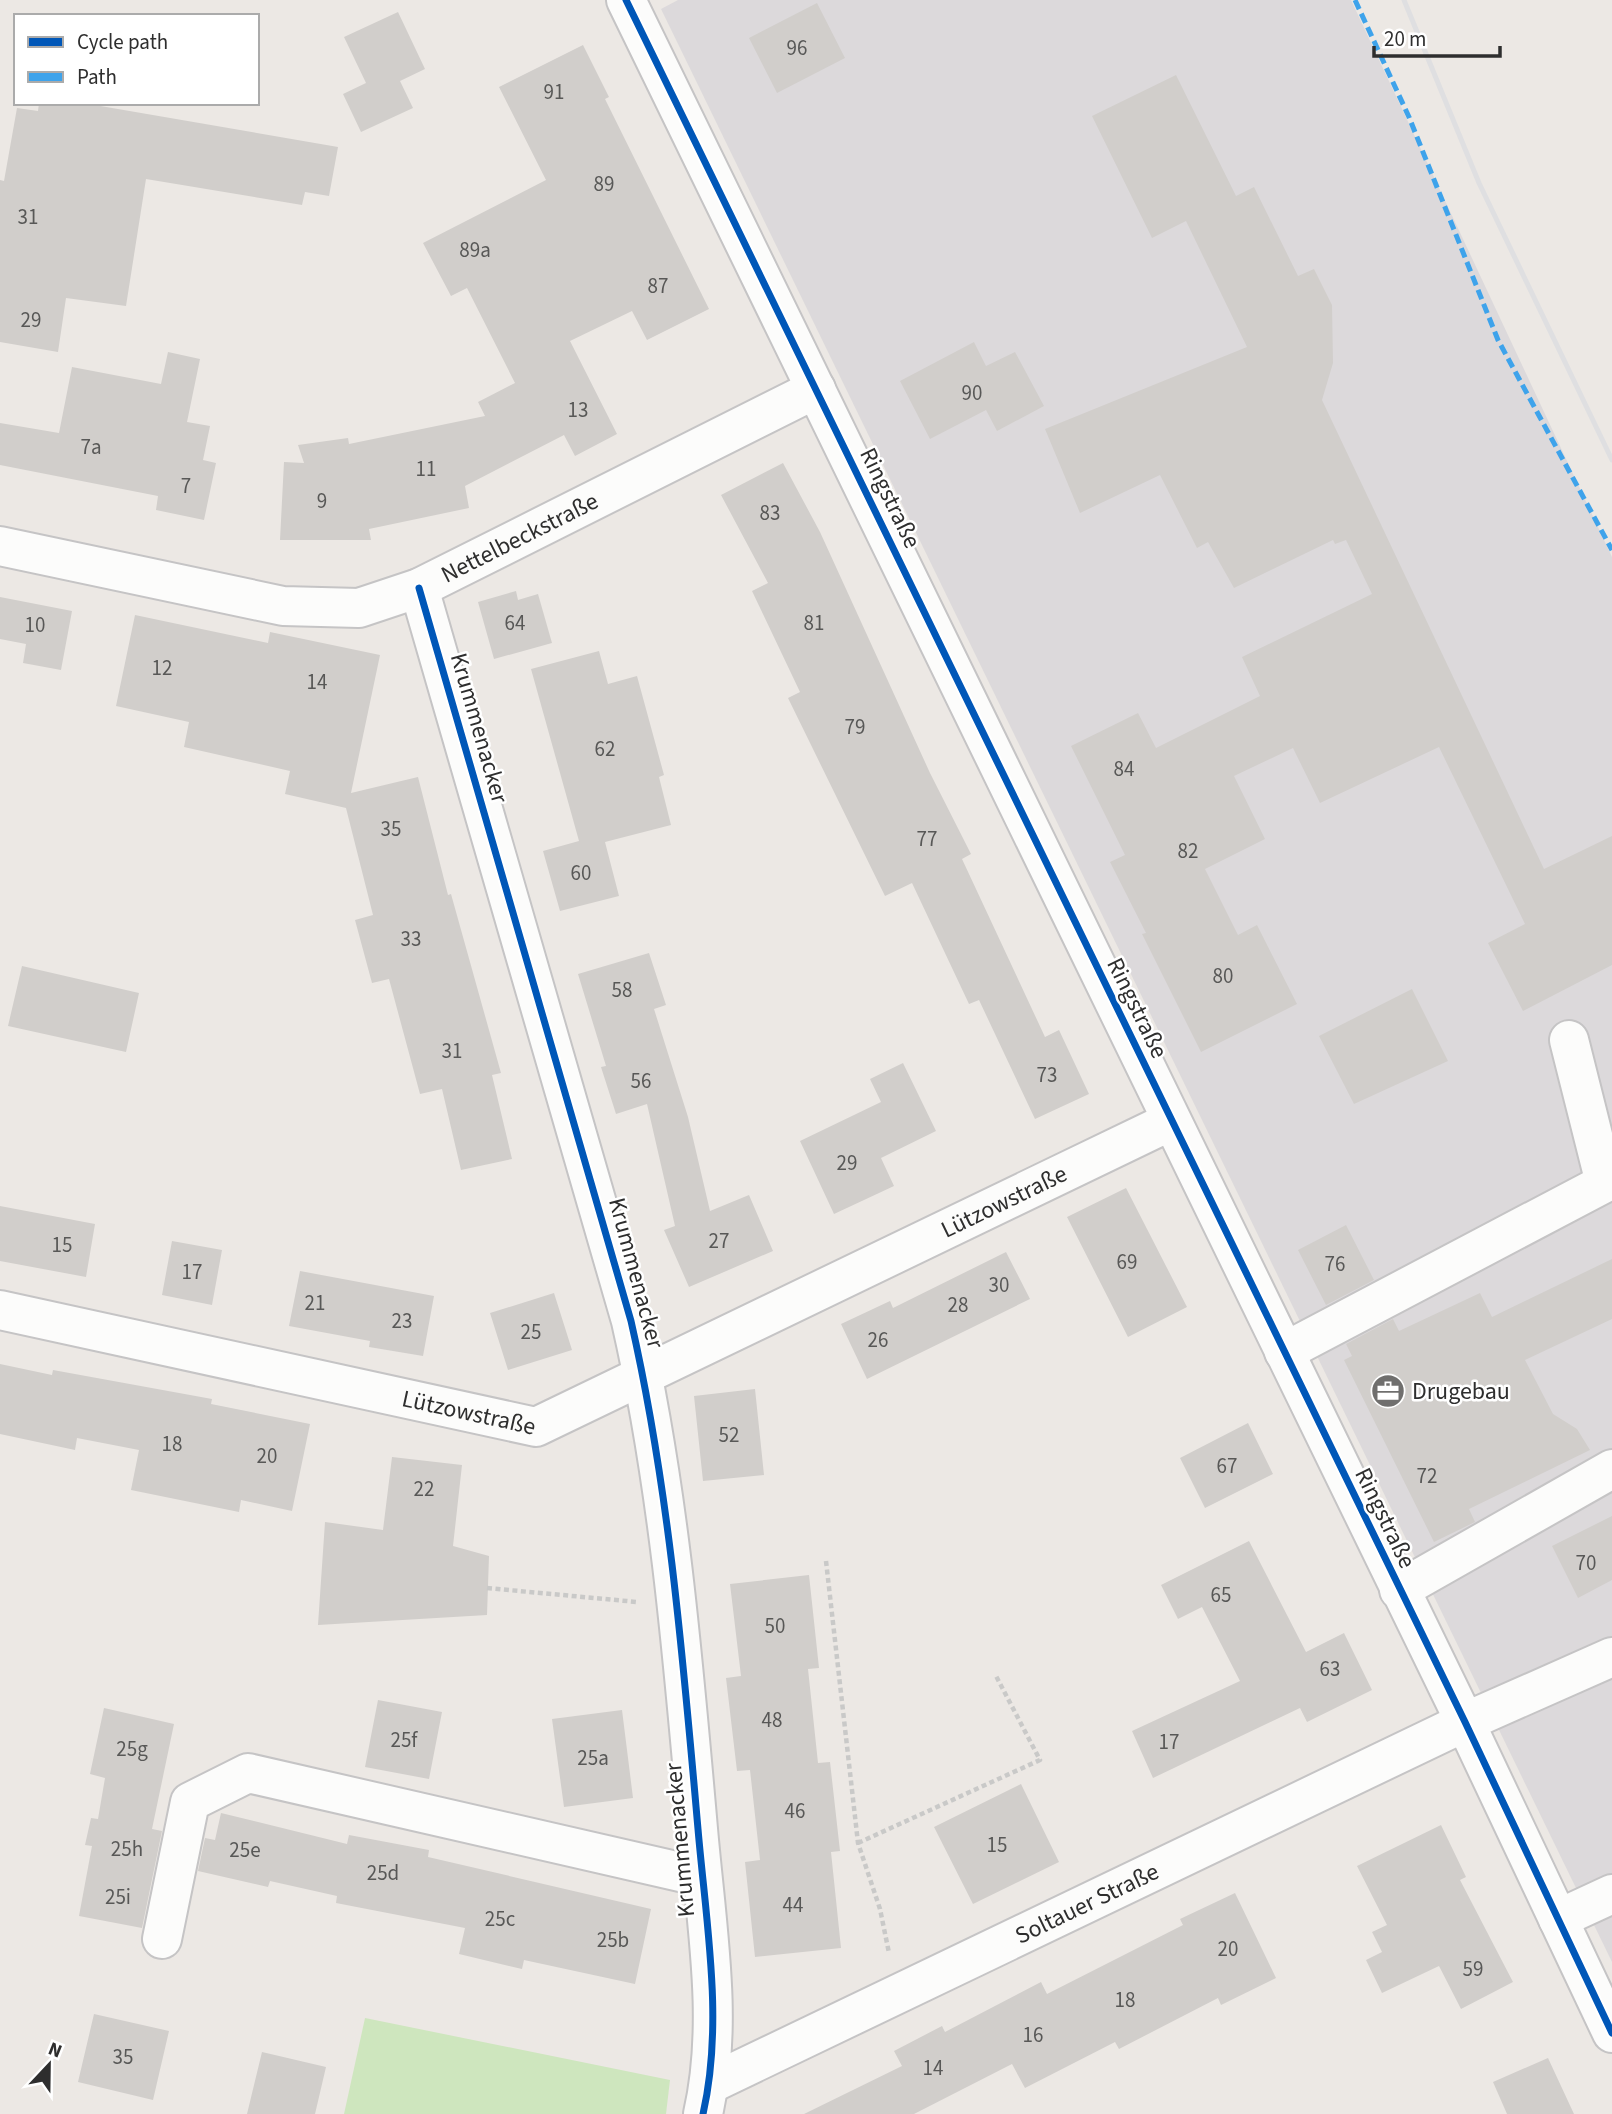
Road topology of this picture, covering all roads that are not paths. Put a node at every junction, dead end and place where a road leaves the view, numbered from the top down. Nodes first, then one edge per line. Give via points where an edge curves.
1 (626, 0) edge
2 (816, 389) junction
3 (0, 546) edge
4 (419, 588) junction
5 (1569, 1040) dead end
6 (1171, 1121) junction
7 (0, 1310) edge
8 (1284, 1352) junction
9 (644, 1377) junction
10 (1612, 1469) edge
11 (1399, 1590) junction
12 (1612, 1657) edge
13 (1465, 1722) junction
14 (702, 1877) junction
15 (1612, 1894) edge
16 (1558, 1919) junction
17 (162, 1939) dead end
18 (1612, 2033) edge
19 (707, 2099) edge

1 - 2 street, Ringstraße
2 - 4 street, Nettelbeckstraße
2 - 6 street, Ringstraße
3 - 4 street, Nettelbeckstraße via 283,606 359,608
4 - 9 street, Krummenacker
5 - 8 street via 1605,1183
6 - 8 street, Ringstraße
6 - 9 street, Lützowstraße
7 - 9 street, Lützowstraße via 536,1427
8 - 11 street, Ringstraße
9 - 14 street, Krummenacker via 678,1605
10 - 11 street
11 - 13 street, Ringstraße
12 - 13 street, Soltauer Straße
13 - 16 street, Ringstraße
13 - 19 street, Soltauer Straße via 897,1995
14 - 17 street via 248,1773 190,1802
14 - 19 street, Krummenacker via 713,2004
15 - 16 street
16 - 18 street, Ringstraße

